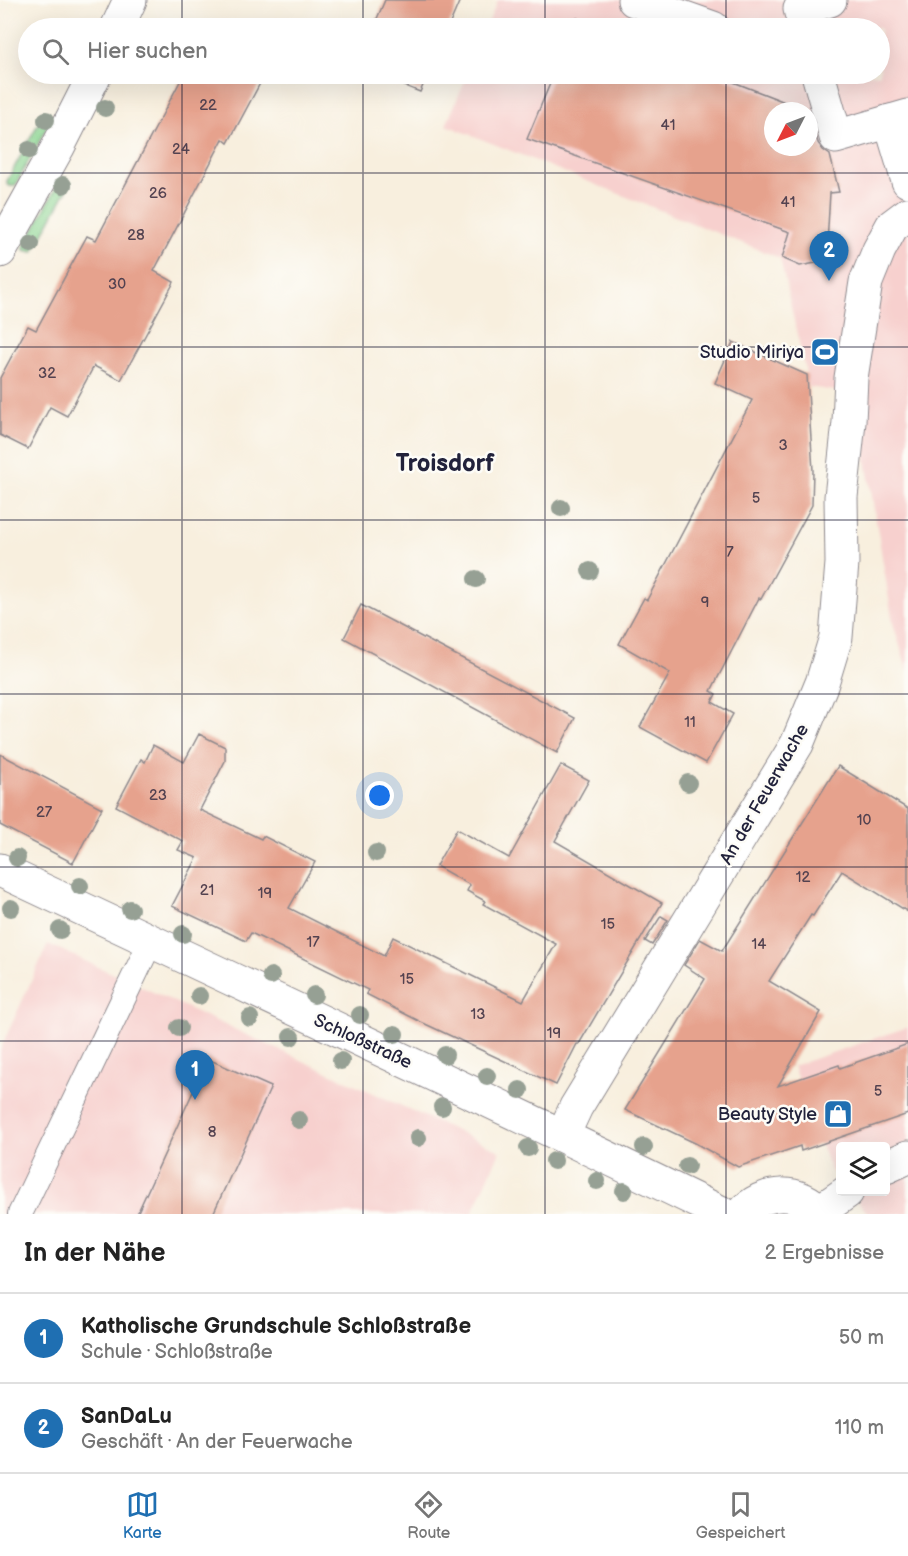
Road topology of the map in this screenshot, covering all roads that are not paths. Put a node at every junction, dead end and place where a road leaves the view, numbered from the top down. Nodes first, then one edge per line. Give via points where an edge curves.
1 (130, 0) edge
2 (830, 0) edge
3 (638, 2) edge
4 (122, 18) edge
5 (684, 18) edge
6 (802, 18) edge
7 (90, 84) edge
8 (821, 84) edge
9 (899, 119) edge
10 (908, 181) edge
11 (908, 214) edge
12 (0, 251) edge
13 (0, 870) edge
14 (151, 941) junction
15 (563, 1135) junction
16 (908, 1157) edge
17 (890, 1165) edge
18 (841, 1196) edge
19 (821, 1213) edge
20 (20, 1214) edge
21 (724, 1214) edge
22 (742, 1214) edge

1 - 4 street
2 - 6 street via 800,9
3 - 5 street
7 - 12 street
8 - 9 street via 836,137
9 - 10 street
11 - 15 street, An der Feuerwache via 892,226 866,282 851,378 841,496 842,563 836,637 822,683 796,744 582,1097
13 - 14 street, Schloßstraße
14 - 15 street, Schloßstraße
14 - 20 lane
15 - 21 street, Schloßstraße
16 - 17 street
18 - 19 street
19 - 22 street via 804,1199 785,1194 766,1196

